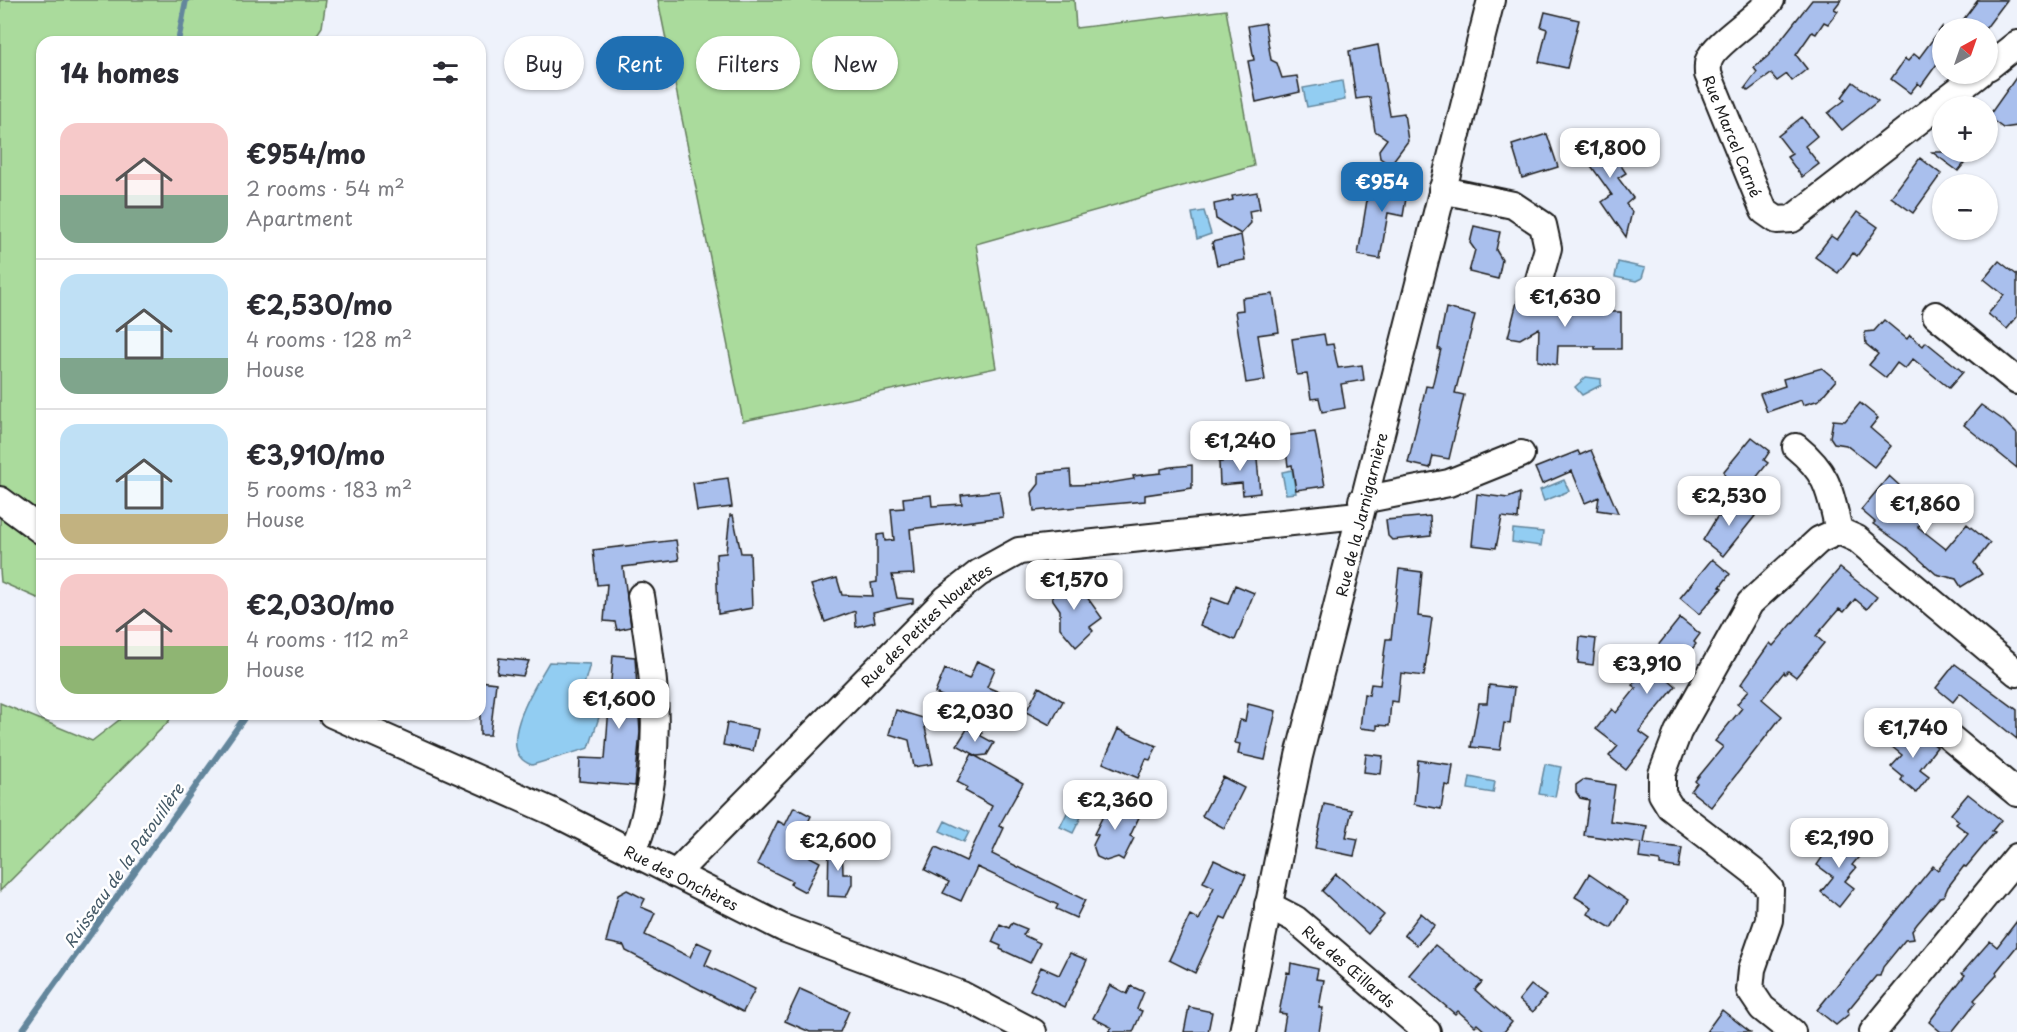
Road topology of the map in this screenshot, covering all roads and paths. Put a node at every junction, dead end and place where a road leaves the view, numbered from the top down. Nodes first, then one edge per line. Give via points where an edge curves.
1 (1491, 0) edge
2 (1771, 0) edge
3 (2017, 44) edge
4 (1998, 59) edge
5 (1966, 84) edge
6 (1442, 190) junction
7 (1537, 287) dead end
8 (1936, 315) dead end
9 (2017, 381) edge
10 (1796, 447) dead end
11 (1521, 454) dead end
12 (0, 500) edge
13 (1360, 507) junction
14 (36, 527) edge
15 (1839, 531) junction
16 (641, 596) dead end
17 (2017, 673) edge
18 (346, 720) edge
19 (1947, 735) dead end
20 (2017, 793) edge
21 (632, 852) junction
22 (2017, 857) edge
23 (675, 874) junction
24 (1268, 905) junction
25 (1033, 1032) edge
26 (1243, 1032) edge
27 (1427, 1032) edge
28 (1792, 1032) edge
29 (1873, 1032) edge

1 - 6 street, Rue de la Jarnigarnière
2 - 5 street, Rue Marcel Carné via 1715,50 1708,60 1708,74 1764,211 1777,220 1792,219
3 - 4 street
6 - 7 street via 1513,205 1543,225 1548,248
6 - 13 street, Rue de la Jarnigarnière
8 - 9 street
10 - 15 street via 1816,464 1831,497
11 - 13 street, Rue des Petites Nouettes via 1449,483
12 - 14 street
13 - 23 street, Rue des Petites Nouettes via 1019,551 946,598
13 - 24 street, Rue de la Jarnigarnière via 1299,756
15 - 17 street via 1857,539
15 - 28 street via 1819,540 1750,603 1678,732 1662,774 1662,794 1670,807 1755,872 1770,890 1769,920 1752,969 1750,990 1762,1008
16 - 21 street via 653,664 656,737 644,830
18 - 21 street, Rue des Onchères via 553,812
19 - 20 street
21 - 23 street, Rue des Onchères
22 - 29 street
23 - 25 street, Rue des Onchères via 783,928 962,995
24 - 26 street, Rue de la Jarnigarnière
24 - 27 street, Rue des Œillards via 1295,919

